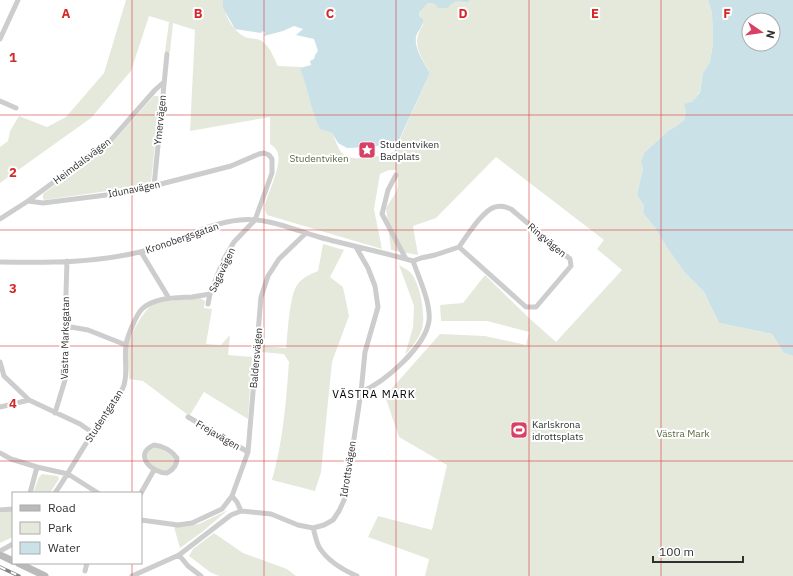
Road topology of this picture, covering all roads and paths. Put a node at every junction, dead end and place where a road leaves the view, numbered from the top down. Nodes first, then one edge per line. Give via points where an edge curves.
1 (18, 0) edge
2 (0, 39) edge
3 (167, 54) dead end
4 (164, 82) junction
5 (0, 101) edge
6 (16, 108) dead end
7 (396, 175) dead end
8 (154, 186) junction
9 (28, 200) junction
10 (0, 219) edge
11 (255, 220) junction
12 (306, 233) junction
13 (459, 246) junction
14 (356, 247) junction
15 (141, 252) junction
16 (406, 259) junction
17 (67, 261) junction
18 (0, 262) edge
19 (413, 262) junction
20 (210, 294) junction
21 (168, 298) junction
22 (208, 304) dead end
23 (65, 326) junction
24 (126, 345) junction
25 (0, 362) edge
26 (361, 392) junction
27 (29, 400) junction
28 (0, 407) edge
29 (55, 413) junction
30 (188, 417) dead end
31 (92, 433) junction
32 (248, 452) junction
33 (0, 453) edge
34 (37, 467) junction
35 (154, 470) junction
36 (68, 474) junction
37 (30, 492) edge
38 (56, 492) edge
39 (96, 492) edge
40 (142, 492) edge
41 (232, 496) junction
42 (12, 509) edge
43 (0, 510) edge
44 (241, 511) junction
45 (142, 520) edge
46 (313, 528) junction
47 (12, 545) edge
48 (0, 551) edge
49 (0, 554) edge
50 (179, 555) junction
51 (12, 560) edge
52 (20, 564) edge
53 (87, 564) edge
54 (85, 571) dead end
55 (45, 576) edge
56 (132, 576) edge
57 (201, 576) edge
58 (357, 576) edge

1 - 2 street
3 - 4 street, Ymervägen
4 - 8 street, Ymervägen
4 - 9 street, Heimdalsvägen via 111,140
5 - 6 street
7 - 16 street via 388,190 382,214
8 - 9 street, Idunavägen via 130,192 43,203
8 - 11 street, Idunavägen via 231,166 264,153 272,159 272,173
9 - 10 street
11 - 12 street, Kronobergsgatan
11 - 15 street, Kronobergsgatan via 239,220 201,229
11 - 20 street, Sagavägen via 234,242
12 - 14 street, Kronobergsgatan
12 - 32 street, Baldersvägen via 279,259 268,276 261,297
13 - 13 street, Ringvägen via 526,307 536,307 571,266 570,259 511,209 503,206 488,210
13 - 19 street
14 - 16 street, Kronobergsgatan
14 - 26 street, Idrottsvägen via 375,286 378,307 365,352
15 - 17 street, Kronobergsgatan via 110,258
15 - 21 street
16 - 19 street
17 - 18 street, Kronobergsgatan
17 - 23 street, Västra Marksgatan
19 - 26 street via 425,296 429,320 424,334 413,352 398,367
20 - 21 street, Studentgatan
20 - 22 street, Sagavägen
21 - 24 street, Studentgatan via 142,309
23 - 24 street via 88,330
23 - 29 street, Västra Marksgatan via 65,380
24 - 31 street, Studentgatan via 124,385
25 - 27 street via 4,376
26 - 46 street, Idrottsvägen via 345,498 333,520
27 - 28 street
27 - 29 street
29 - 31 street via 80,424
30 - 32 street, Frejavägen
31 - 36 street, Studentgatan
32 - 41 street, Baldersvägen
33 - 34 street
34 - 36 street
34 - 37 street
35 - 35 street via 167,473 175,467 177,458 173,453 154,445 146,452 145,458 146,463
35 - 40 street
36 - 38 street, Studentgatan
36 - 39 street
41 - 44 street via 238,502
41 - 45 street via 222,509 192,523 178,525
42 - 43 street
44 - 46 street via 271,514
44 - 50 street via 231,515
46 - 58 street via 319,547 334,563
47 - 48 street
49 - 51 main road
50 - 56 street
50 - 57 street
52 - 55 main road
53 - 54 street

